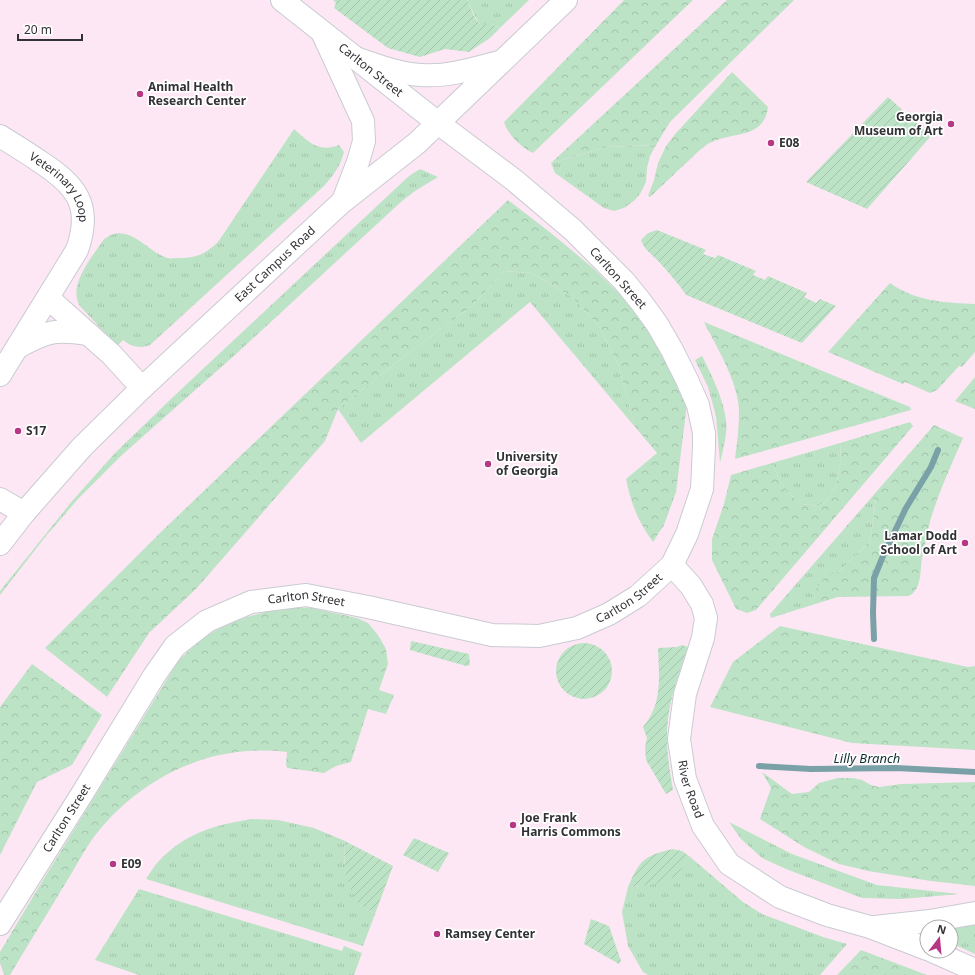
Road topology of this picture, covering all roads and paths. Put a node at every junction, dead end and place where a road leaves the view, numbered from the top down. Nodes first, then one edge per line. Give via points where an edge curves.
1 (282, 0) edge
2 (566, 0) edge
3 (322, 32) junction
4 (355, 58) junction
5 (502, 61) junction
6 (438, 123) junction
7 (0, 136) edge
8 (342, 202) junction
9 (48, 298) junction
10 (88, 334) junction
11 (17, 348) junction
12 (0, 375) edge
13 (142, 388) junction
14 (0, 499) edge
15 (24, 513) junction
16 (0, 544) edge
17 (672, 565) junction
18 (975, 913) edge
19 (0, 924) edge
20 (870, 927) junction
21 (919, 946) edge
22 (950, 959) edge
23 (975, 970) edge

1 - 3 street, Carlton Street
2 - 5 street, East Campus Road
3 - 4 street, Carlton Street
3 - 8 street via 363,121 364,142
4 - 5 street via 394,71 421,75 463,72
4 - 6 street, Carlton Street
5 - 6 street, East Campus Road
6 - 8 street, East Campus Road
6 - 17 street, Carlton Street via 514,180 573,230 624,281 657,324 672,350 698,406 704,433 702,489 687,534
7 - 9 street, Veterinary Loop via 69,184 81,206 81,239
8 - 13 street, East Campus Road
9 - 10 street
9 - 11 street, Veterinary Loop
10 - 11 street via 52,332
10 - 13 street via 112,355
11 - 12 street, Veterinary Loop
13 - 15 street, East Campus Road via 82,447
14 - 15 street
15 - 16 street, East Campus Road
17 - 19 street, Carlton Street via 638,596 609,614 577,628 539,636 492,635 306,595 251,602 207,621 176,646 154,676
17 - 20 street, River Road via 691,586 702,604 706,618 703,638 685,694 679,739 685,779 703,826 729,864 780,897 827,915
18 - 20 street, River Road
20 - 21 street, River Road
22 - 23 street

